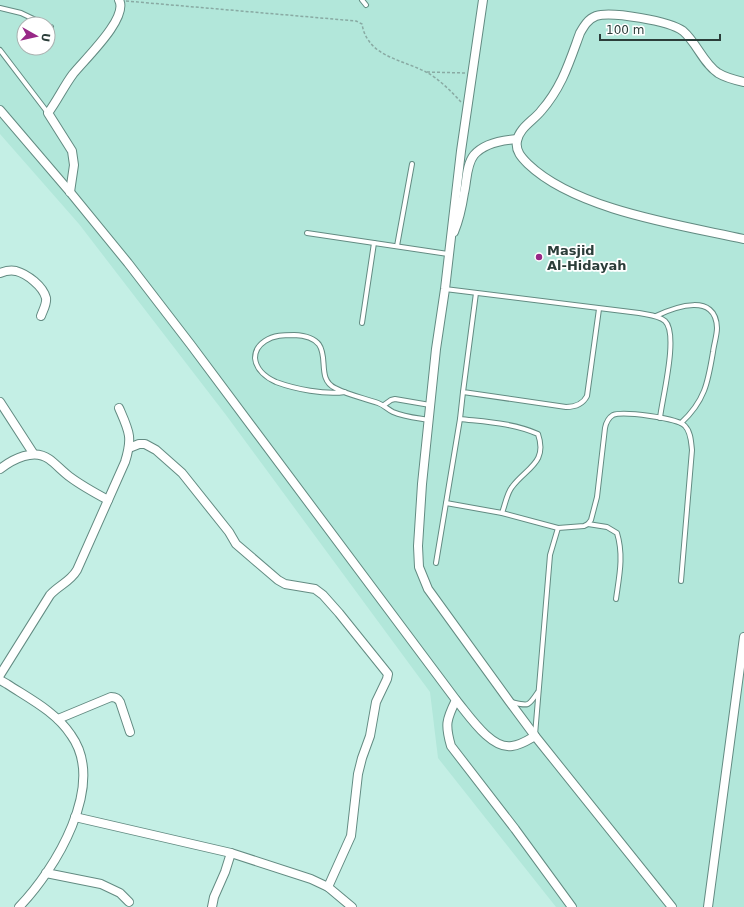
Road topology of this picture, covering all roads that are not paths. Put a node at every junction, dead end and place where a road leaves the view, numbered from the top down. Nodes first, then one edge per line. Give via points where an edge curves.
1 (120, 0) edge
2 (362, 0) edge
3 (483, 0) edge
4 (366, 5) dead end
5 (0, 8) edge
6 (27, 16) edge
7 (0, 50) edge
8 (744, 82) edge
9 (0, 110) edge
10 (48, 113) junction
11 (517, 139) junction
12 (412, 164) dead end
13 (70, 192) junction
14 (306, 233) dead end
15 (450, 238) junction
16 (744, 239) edge
17 (374, 243) junction
18 (397, 246) junction
19 (448, 254) junction
20 (0, 273) edge
21 (445, 289) junction
22 (476, 293) junction
23 (599, 309) junction
24 (41, 316) dead end
25 (656, 316) junction
26 (362, 323) dead end
27 (345, 392) junction
28 (463, 392) junction
29 (0, 402) edge
30 (384, 405) junction
31 (430, 405) junction
32 (119, 408) dead end
33 (660, 418) junction
34 (460, 419) junction
35 (429, 420) junction
36 (681, 423) junction
37 (129, 448) junction
38 (32, 453) junction
39 (0, 469) edge
40 (108, 500) junction
41 (446, 503) junction
42 (502, 513) junction
43 (588, 524) junction
44 (558, 528) junction
45 (436, 564) dead end
46 (680, 581) dead end
47 (616, 599) dead end
48 (744, 637) edge
49 (0, 675) edge
50 (0, 680) edge
51 (538, 692) junction
52 (456, 700) junction
53 (509, 701) junction
54 (58, 719) junction
55 (130, 732) dead end
56 (535, 736) junction
57 (75, 817) junction
58 (231, 853) junction
59 (46, 873) junction
60 (328, 887) junction
61 (129, 902) dead end
62 (19, 907) edge
63 (212, 907) edge
64 (352, 907) edge
65 (572, 907) edge
66 (672, 907) edge
67 (708, 907) edge

1 - 10 street via 120,9 111,28 74,73
2 - 4 lane
3 - 15 street
5 - 6 lane
7 - 10 lane
8 - 11 street via 717,72 691,39 676,27 636,17 598,15 584,25 559,88
9 - 13 street
10 - 13 street via 72,151 74,165
11 - 15 street via 492,143 474,155 457,226
11 - 16 street via 519,154 533,168 552,182 578,195 651,219
12 - 18 lane
13 - 52 street via 191,345
14 - 17 lane
15 - 19 street
17 - 18 lane
17 - 26 lane
18 - 19 lane
19 - 21 street
20 - 24 street via 16,271 37,284 46,297 46,305
21 - 22 lane
21 - 31 street
22 - 23 lane
22 - 28 lane
23 - 25 lane
23 - 28 lane via 589,387 586,398 581,403 566,407
25 - 33 lane via 667,324 671,342
25 - 36 lane via 682,307 698,305 710,309 716,319 717,328 708,382 695,408
27 - 27 lane via 334,388 329,382 324,371 320,346 313,338 270,338 256,351 257,367 277,382 323,393
27 - 30 lane
28 - 34 lane
29 - 38 street
30 - 31 lane via 395,399
30 - 35 lane via 396,413
31 - 35 street
32 - 37 street via 128,428
33 - 36 lane
33 - 43 lane via 625,414 613,415 608,419 597,497
34 - 41 lane
34 - 42 lane via 508,424 538,434 542,444 540,454 528,472 511,488
35 - 53 street via 422,484 419,567 428,589
36 - 46 lane via 688,430 692,450
37 - 40 street
37 - 60 street via 145,444 156,450 182,473 236,544 278,580 290,585 315,589 323,595 388,674 376,702 370,736 360,764 351,836
38 - 39 street
38 - 40 street via 48,458 70,477
40 - 49 street via 74,576 50,595
41 - 42 lane
41 - 45 lane
42 - 44 lane
43 - 44 lane
43 - 47 lane via 607,527 617,533 621,561
44 - 51 lane via 550,556
48 - 67 street
50 - 54 street
51 - 53 lane via 527,705
51 - 56 lane
52 - 56 street via 487,736 497,743 511,747
52 - 65 street via 448,715 446,730 451,746
53 - 56 street
54 - 55 street via 114,697 120,702
54 - 57 street via 72,736 83,762 82,788
56 - 66 street
57 - 58 street
57 - 59 street via 58,855
58 - 60 street
58 - 63 street
59 - 61 street via 101,884 120,893
59 - 62 street
60 - 64 street

